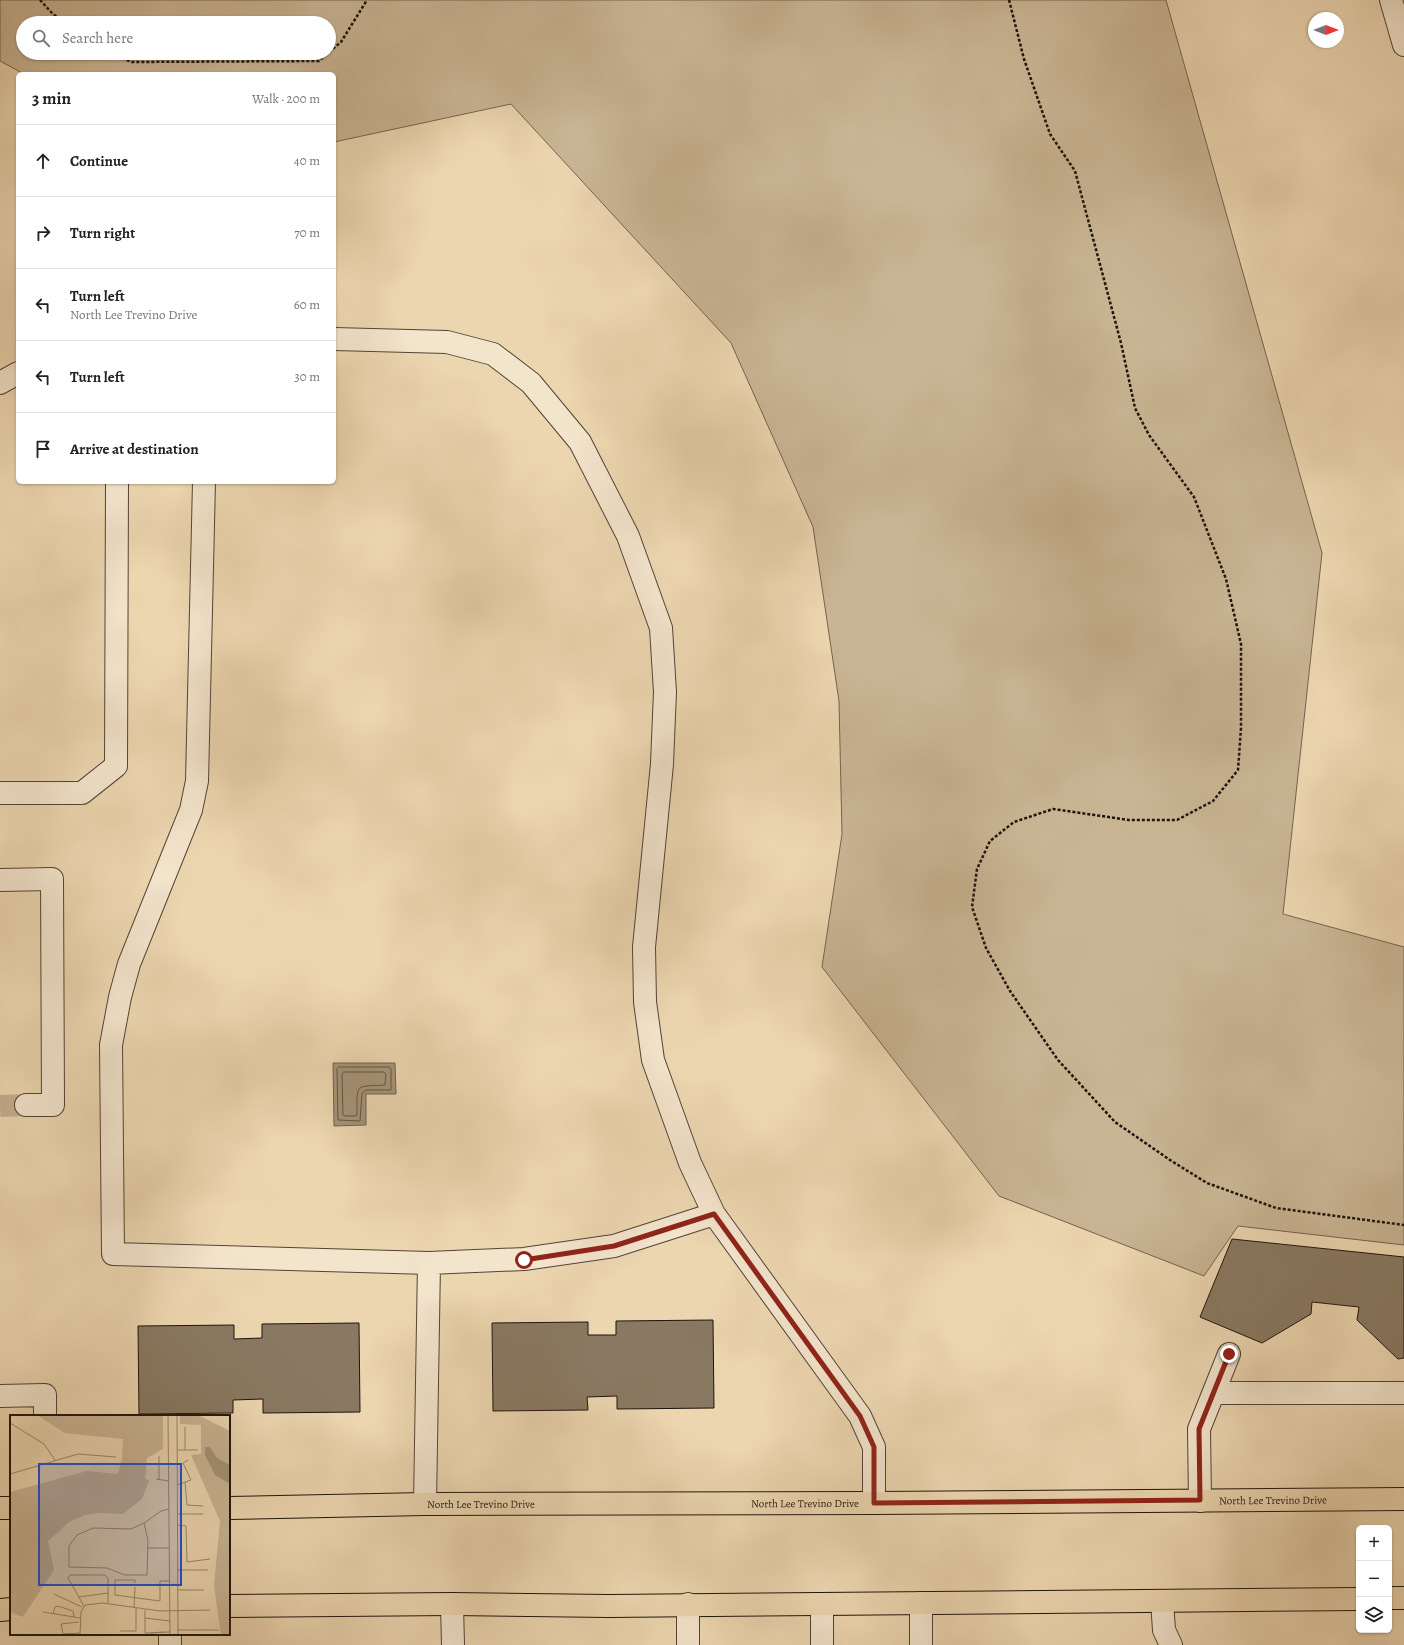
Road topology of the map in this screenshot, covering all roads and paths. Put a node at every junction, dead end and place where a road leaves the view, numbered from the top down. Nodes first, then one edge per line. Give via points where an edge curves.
1 (40, 0) edge
2 (367, 0) edge
3 (1009, 0) edge
4 (1391, 0) edge
5 (56, 16) edge
6 (1404, 45) edge
7 (336, 46) edge
8 (127, 60) edge
9 (319, 60) edge
10 (336, 339) edge
11 (16, 374) edge
12 (0, 383) edge
13 (117, 484) edge
14 (204, 484) edge
15 (0, 793) edge
16 (0, 880) edge
17 (26, 1105) tunnel mouth
18 (714, 1214) junction
19 (1404, 1225) edge
20 (429, 1263) junction
21 (1229, 1354) dead end
22 (1214, 1393) junction
23 (1404, 1393) edge
24 (0, 1396) edge
25 (45, 1415) edge
26 (1404, 1499) edge
27 (1200, 1500) junction
28 (874, 1503) junction
29 (426, 1504) junction
30 (230, 1508) edge
31 (1392, 1598) edge
32 (1404, 1598) edge
33 (1356, 1599) edge
34 (1162, 1600) junction
35 (921, 1603) junction
36 (452, 1604) junction
37 (688, 1604) junction
38 (822, 1604) junction
39 (230, 1606) edge
40 (10, 1609) edge
41 (0, 1610) edge
42 (453, 1645) edge
43 (688, 1645) edge
44 (822, 1645) edge
45 (921, 1645) edge
46 (1171, 1645) edge

1 - 5 path
2 - 7 path
3 - 19 path via 1024,59 1050,134 1074,171 1121,343 1135,408 1149,435 1194,497 1226,579 1241,644 1241,728 1238,770 1213,801 1177,820 1129,820 1053,809 1014,822 990,841 977,869 972,907 974,914 986,948 1010,991 1058,1060 1115,1122 1207,1183 1276,1208
4 - 6 street
8 - 9 path
10 - 18 street via 447,342 493,354 531,383 580,442 628,536 661,628 665,692 662,764 644,947 645,1002 653,1060 690,1163
11 - 12 street
13 - 15 street via 116,766 82,793
14 - 20 street via 197,781 191,810 129,964 111,1045 113,1254
16 - 17 street via 52,879 54,1105
18 - 20 street via 614,1246 524,1260
18 - 28 street via 860,1416 874,1447
20 - 29 street
21 - 22 street
22 - 23 street
22 - 27 street via 1199,1429
24 - 25 street via 45,1395
26 - 27 main road, North Lee Trevino Drive
27 - 28 main road, North Lee Trevino Drive
28 - 29 main road, North Lee Trevino Drive
29 - 30 main road, North Lee Trevino Drive
31 - 32 main road
33 - 34 main road
34 - 35 main road
34 - 46 street via 1164,1630
35 - 38 main road
35 - 45 street
36 - 37 main road
36 - 39 main road
36 - 42 street
37 - 38 main road
37 - 43 street
38 - 44 street
40 - 41 main road

